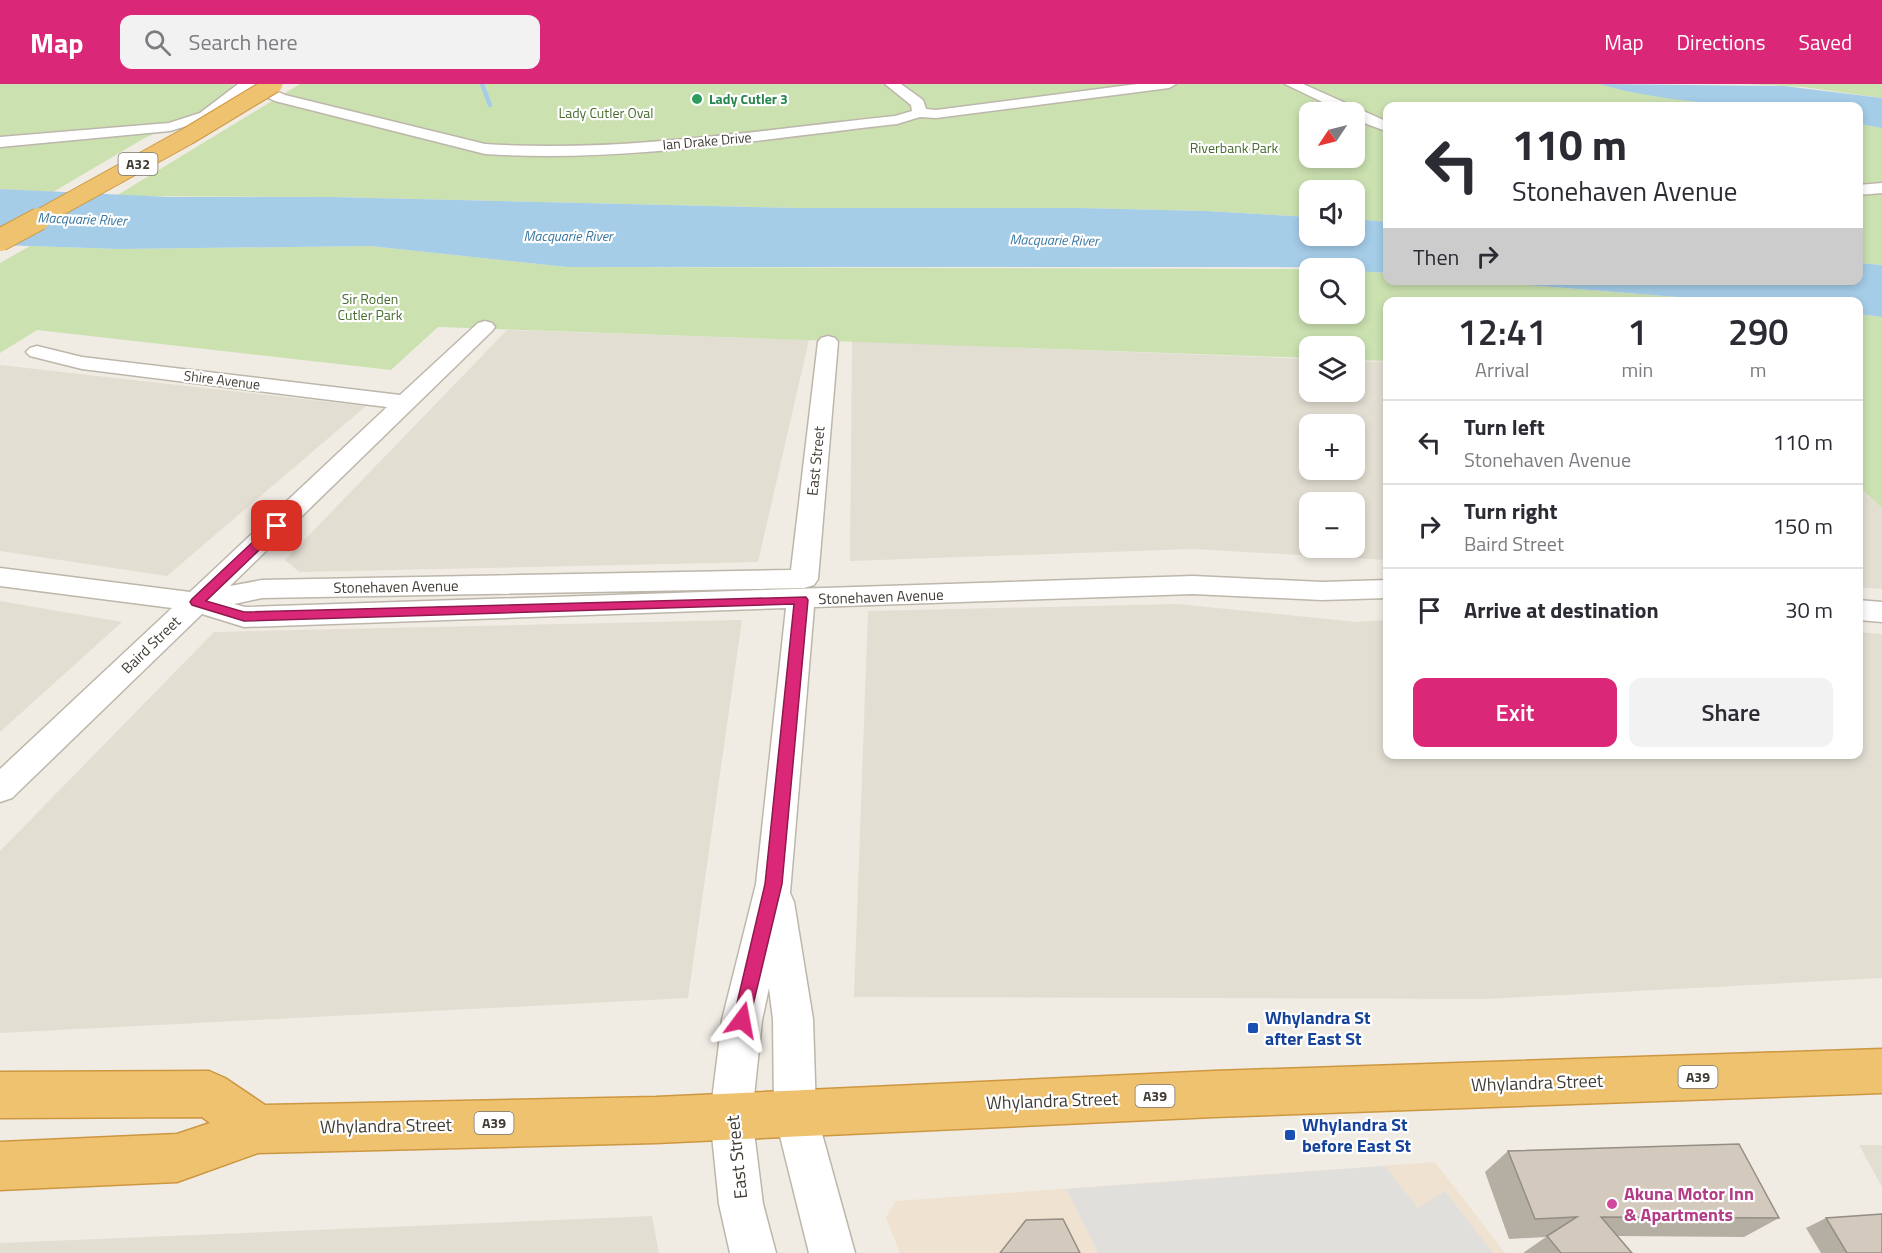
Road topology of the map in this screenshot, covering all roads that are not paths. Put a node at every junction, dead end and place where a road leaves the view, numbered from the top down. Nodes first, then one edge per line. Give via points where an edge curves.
1 (248, 84) edge
2 (274, 84) edge
3 (892, 84) edge
4 (1169, 84) edge
5 (1292, 84) edge
6 (1330, 102) edge
7 (919, 113) junction
8 (1365, 118) edge
9 (1383, 126) edge
10 (0, 142) edge
11 (1882, 188) edge
12 (1863, 190) edge
13 (0, 240) edge
14 (485, 327) dead end
15 (828, 342) dead end
16 (37, 352) dead end
17 (407, 403) junction
18 (0, 577) edge
19 (1383, 578) edge
20 (1383, 589) edge
21 (803, 590) junction
22 (196, 602) junction
23 (1863, 610) edge
24 (1882, 612) edge
25 (0, 789) edge
26 (774, 884) junction
27 (1882, 1071) edge
28 (0, 1095) edge
29 (795, 1112) junction
30 (731, 1116) junction
31 (258, 1129) junction
32 (0, 1166) edge
33 (753, 1253) edge
34 (832, 1253) edge

1 - 7 street, Ian Drake Drive via 280,98 486,149 515,151 705,141 897,120
1 - 10 street via 205,116 170,127
2 - 13 highway, A32, bridge
3 - 7 street via 918,103
4 - 7 street, Ian Drake Drive
5 - 6 street
8 - 9 street
11 - 12 street
14 - 17 street, Baird Street
15 - 21 street, East Street
16 - 17 street, Shire Avenue via 82,363
17 - 22 street, Baird Street
18 - 22 street, Stonehaven Avenue
19 - 21 street, Stonehaven Avenue via 1328,571 1200,566
20 - 21 street, Stonehaven Avenue via 1322,591 1193,585
21 - 22 street, Stonehaven Avenue via 244,616
21 - 26 street, East Street
22 - 25 street, Baird Street
23 - 24 street
26 - 29 street, East Street via 793,1019
26 - 30 street, East Street via 742,1020
27 - 29 highway, Whylandra Street / A39
28 - 31 highway via 209,1094
29 - 30 highway, Whylandra Street / A39
29 - 34 street, East Street
30 - 31 highway, Whylandra Street / A39
30 - 33 street, East Street via 741,1204
31 - 32 highway, Whylandra Street / A39 via 177,1158

